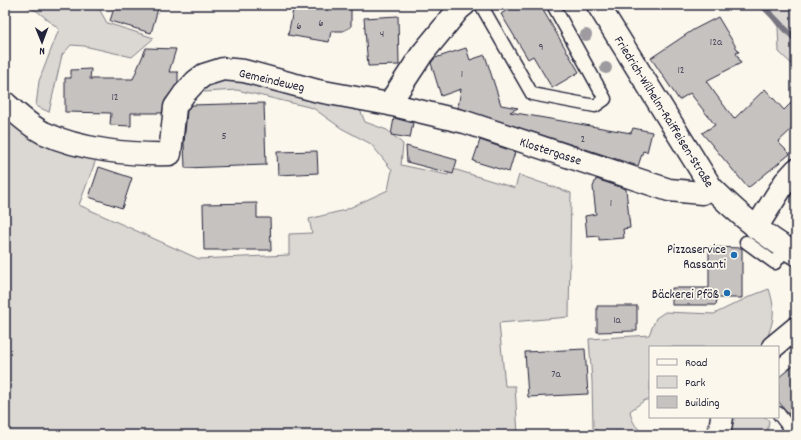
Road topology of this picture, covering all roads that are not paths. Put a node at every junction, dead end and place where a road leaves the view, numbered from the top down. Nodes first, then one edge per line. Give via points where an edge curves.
1 (464, 5) edge
2 (481, 5) edge
3 (552, 5) edge
4 (598, 5) edge
5 (5, 103) edge
6 (389, 104) junction
7 (796, 170) edge
8 (711, 187) junction
9 (751, 235) junction
10 (791, 251) edge
11 (796, 328) edge
12 (774, 346) edge
13 (779, 414) edge
14 (722, 418) edge
15 (719, 435) edge
16 (793, 435) edge

1 - 6 street via 422,54
2 - 3 lane via 532,94 595,106 605,99
4 - 8 street, Friedrich-Wilhelm-Raiffeisen-Straße
5 - 6 street, Gemeindeweg via 43,133 81,145 136,155 170,154 175,107 200,78 223,69 244,71 318,91
6 - 8 street, Klostergasse via 465,122 669,190 702,193
7 - 9 street via 785,182
8 - 9 street, Friedrich-Wilhelm-Raiffeisen-Straße via 736,212
9 - 10 street, Friedrich-Wilhelm-Raiffeisen-Straße
11 - 12 street
13 - 16 lane
14 - 15 street

